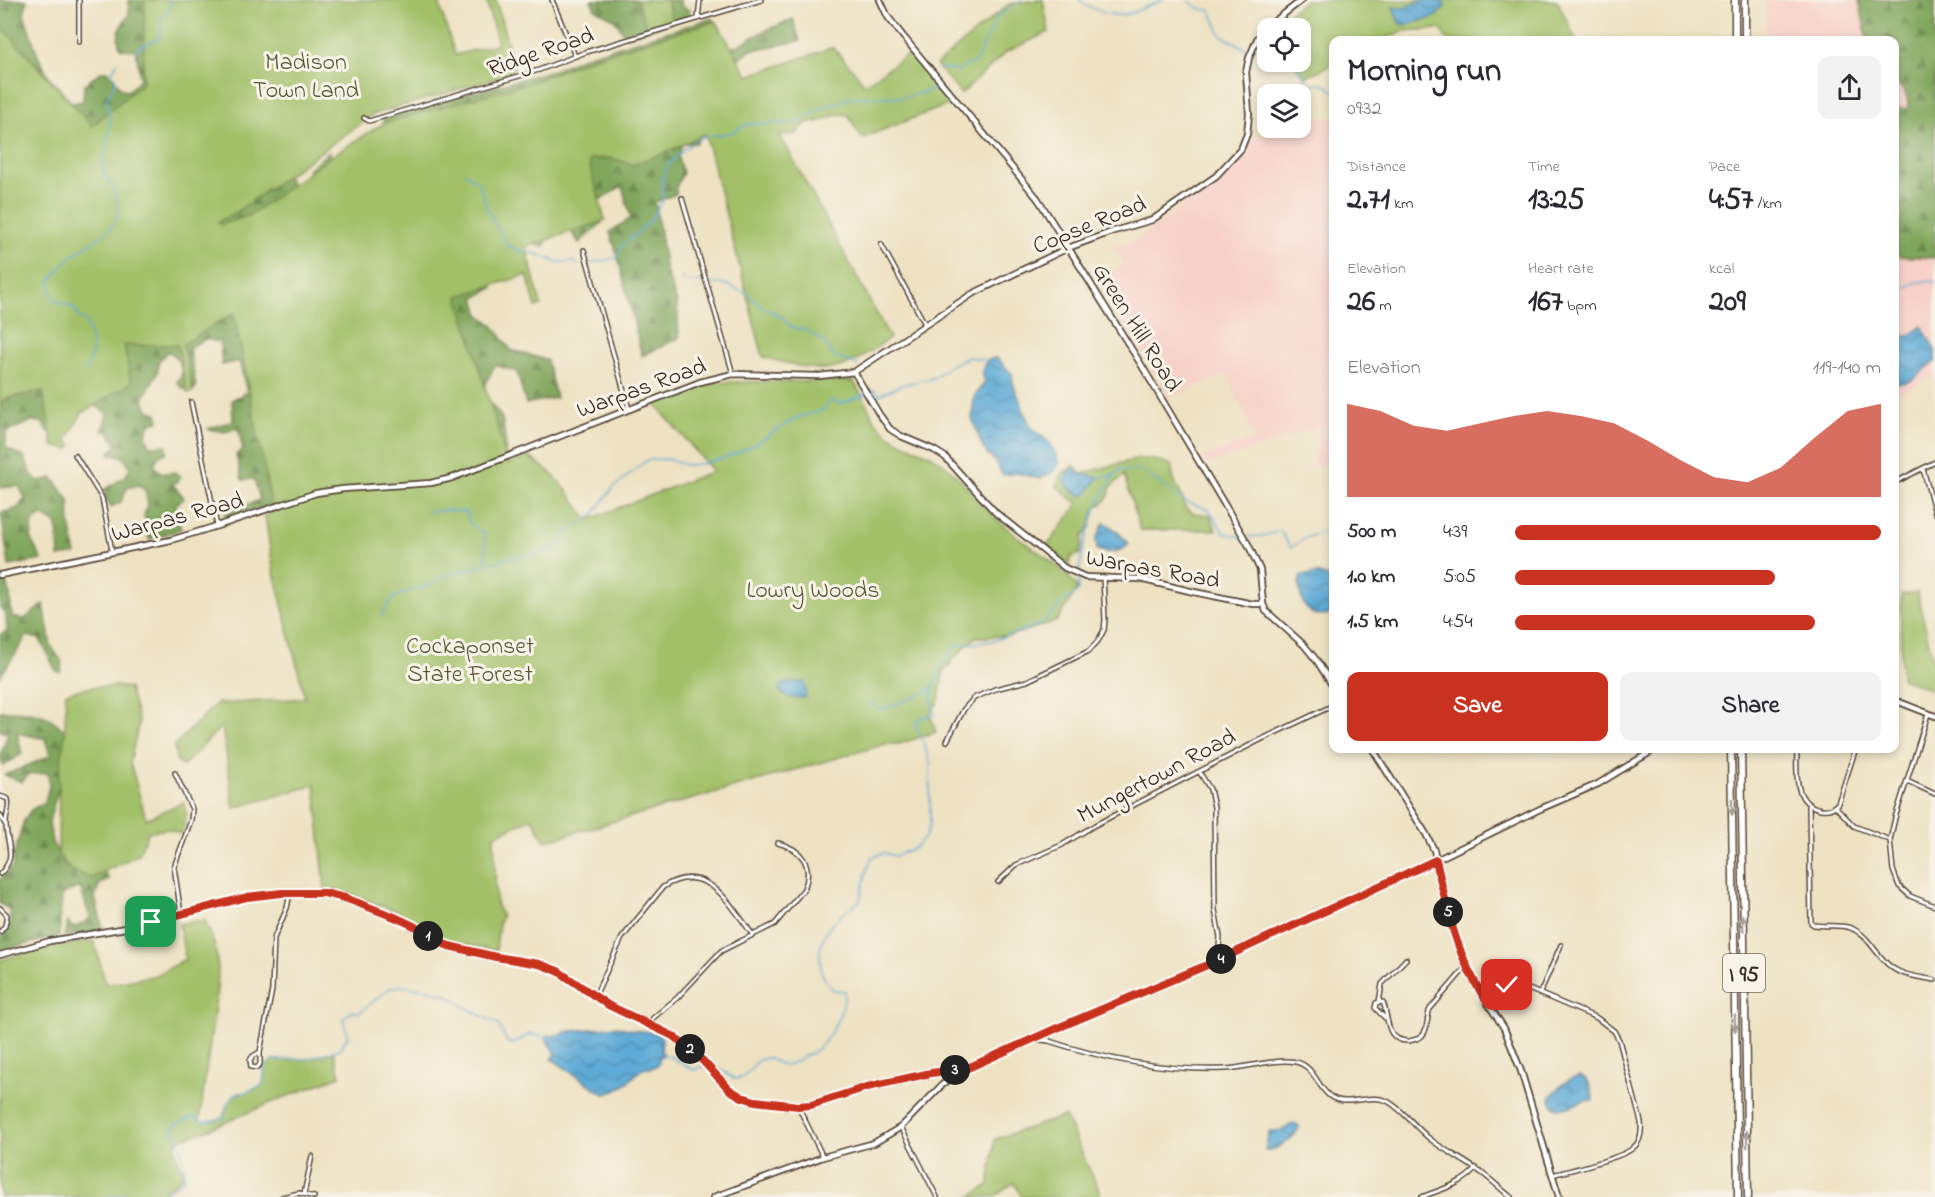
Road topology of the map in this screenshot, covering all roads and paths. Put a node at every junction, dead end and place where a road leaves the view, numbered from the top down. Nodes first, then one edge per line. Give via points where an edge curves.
1 (80, 0) edge
2 (552, 0) edge
3 (700, 0) edge
4 (761, 0) edge
5 (880, 0) edge
6 (1302, 0) edge
7 (1735, 0) edge
8 (1745, 0) edge
9 (698, 18) junction
10 (1735, 36) edge
11 (1745, 36) edge
12 (80, 42) dead end
13 (575, 56) junction
14 (364, 118) dead end
15 (682, 198) dead end
16 (881, 244) dead end
17 (1068, 248) junction
18 (584, 250) dead end
19 (926, 326) junction
20 (854, 372) junction
21 (733, 374) junction
22 (191, 402) dead end
23 (629, 409) junction
24 (75, 455) dead end
25 (1935, 462) edge
26 (1923, 469) junction
27 (1899, 481) edge
28 (1935, 513) edge
29 (218, 526) junction
30 (112, 553) junction
31 (0, 575) edge
32 (1103, 577) junction
33 (1263, 604) junction
34 (1329, 680) edge
35 (1899, 701) edge
36 (1329, 707) edge
37 (1928, 714) junction
38 (1935, 716) edge
39 (947, 741) dead end
40 (1375, 753) edge
41 (1650, 753) edge
42 (1731, 753) edge
43 (1741, 753) edge
44 (1797, 753) edge
45 (1854, 753) edge
46 (175, 773) dead end
47 (1200, 773) junction
48 (1907, 782) junction
49 (1935, 794) edge
50 (0, 796) edge
51 (1809, 806) junction
52 (1836, 807) junction
53 (0, 815) edge
54 (6, 826) junction
55 (1890, 840) junction
56 (778, 843) dead end
57 (1436, 860) junction
58 (0, 874) edge
59 (998, 882) dead end
60 (290, 892) junction
61 (1935, 906) edge
62 (0, 908) edge
63 (181, 914) junction
64 (0, 932) edge
65 (754, 935) junction
66 (1561, 945) dead end
67 (1219, 947) junction
68 (0, 955) edge
69 (1222, 959) junction
70 (1406, 959) dead end
71 (1212, 963) junction
72 (1466, 968) junction
73 (1935, 980) edge
74 (1540, 993) junction
75 (595, 996) junction
76 (1484, 997) junction
77 (1379, 1002) junction
78 (1385, 1018) junction
79 (650, 1024) junction
80 (1045, 1033) junction
81 (1034, 1039) junction
82 (1049, 1041) junction
83 (260, 1052) junction
84 (961, 1071) junction
85 (798, 1106) junction
86 (901, 1127) junction
87 (312, 1156) dead end
88 (823, 1157) junction
89 (1476, 1168) junction
90 (1552, 1175) junction
91 (304, 1194) junction
92 (282, 1197) edge
93 (314, 1197) edge
94 (714, 1197) edge
95 (937, 1197) edge
96 (1422, 1197) edge
97 (1511, 1197) edge
98 (1559, 1197) edge
99 (1738, 1197) edge
100 (1748, 1197) edge

1 - 12 street
2 - 13 street
3 - 9 street
4 - 9 street, Ridge Road
5 - 17 street, Green Hill Road via 902,35 1032,190
6 - 17 street, Copse Road via 1257,39 1246,72 1248,129 1241,149 1226,167 1152,220
7 - 10 highway
8 - 11 highway
9 - 13 street, Ridge Road
13 - 14 street, Ridge Road via 475,90 369,121
15 - 21 street
16 - 19 street
17 - 19 street, Copse Road via 972,294
17 - 33 street, Green Hill Road via 1248,544 1260,570
18 - 23 street
19 - 20 street, Copse Road
20 - 21 street, Warpas Road via 819,376
20 - 32 street, Warpas Road via 890,429 945,457 996,513 1065,568 1085,576
21 - 23 street, Warpas Road
22 - 29 street
23 - 29 street, Warpas Road via 452,478 322,492
24 - 30 street via 102,498
25 - 26 street
26 - 27 street
26 - 28 street
29 - 30 street, Warpas Road
30 - 31 street, Warpas Road
32 - 33 street, Warpas Road via 1140,579
32 - 39 street via 1104,630 1089,651 1027,681 981,693 964,709
33 - 34 street via 1304,645
35 - 37 street
36 - 47 street, Mungertown Road
37 - 38 street
37 - 48 street
40 - 57 street via 1426,834
41 - 57 street via 1598,784
42 -> 99 highway, I 95
100 -> 43 highway, I 95
44 - 51 street via 1798,788
45 - 52 street
46 - 63 street via 192,809 174,867
47 - 59 street, Mungertown Road via 1016,865
47 - 67 street via 1210,789 1214,807 1214,898
48 - 49 street
48 - 55 street
50 - 54 street via 8,799
51 - 52 street via 1824,810
51 - 73 street via 1811,923 1853,929 1892,968
52 - 55 street via 1854,826
53 - 54 street
54 - 58 street via 10,857
55 - 61 street via 1893,870 1902,889
56 - 65 street via 793,848 801,856 807,868 807,883 775,924
57 - 69 street
57 - 72 street
60 - 63 street via 237,899
60 - 75 street via 345,898 407,922 449,946 550,968
60 - 83 street via 274,940 272,990
62 - 64 street via 7,915
63 - 68 street
65 - 75 street via 711,884 693,878 671,882 622,938
65 - 79 street via 722,951
66 - 74 street
67 - 69 street
67 - 71 street
69 - 71 street
70 - 77 street via 1382,984
71 - 80 street
72 - 76 street
72 - 78 street via 1430,1009 1426,1028 1418,1039 1401,1040
74 - 76 street via 1507,985
74 - 90 street via 1597,1018 1614,1031 1642,1131 1631,1150
75 - 79 street
76 - 90 street via 1504,1028 1521,1071
77 - 78 street via 1385,1005
77 - 78 street via 1376,1008
79 - 85 street via 680,1041 724,1085 742,1097
80 - 81 street
80 - 82 street
81 - 82 street
81 - 84 street
82 - 89 street via 1095,1054 1189,1069 1298,1062 1311,1071 1329,1096 1339,1101 1389,1102 1428,1138
83 - 83 street via 251,1058 251,1067 260,1064
84 - 85 street via 908,1078 819,1104
84 - 86 street
85 - 88 street
86 - 88 street via 874,1143
86 - 95 street
87 - 91 street
88 - 94 street
89 - 96 street via 1452,1185
89 - 97 street
90 - 98 street
91 - 92 street
91 - 93 street

